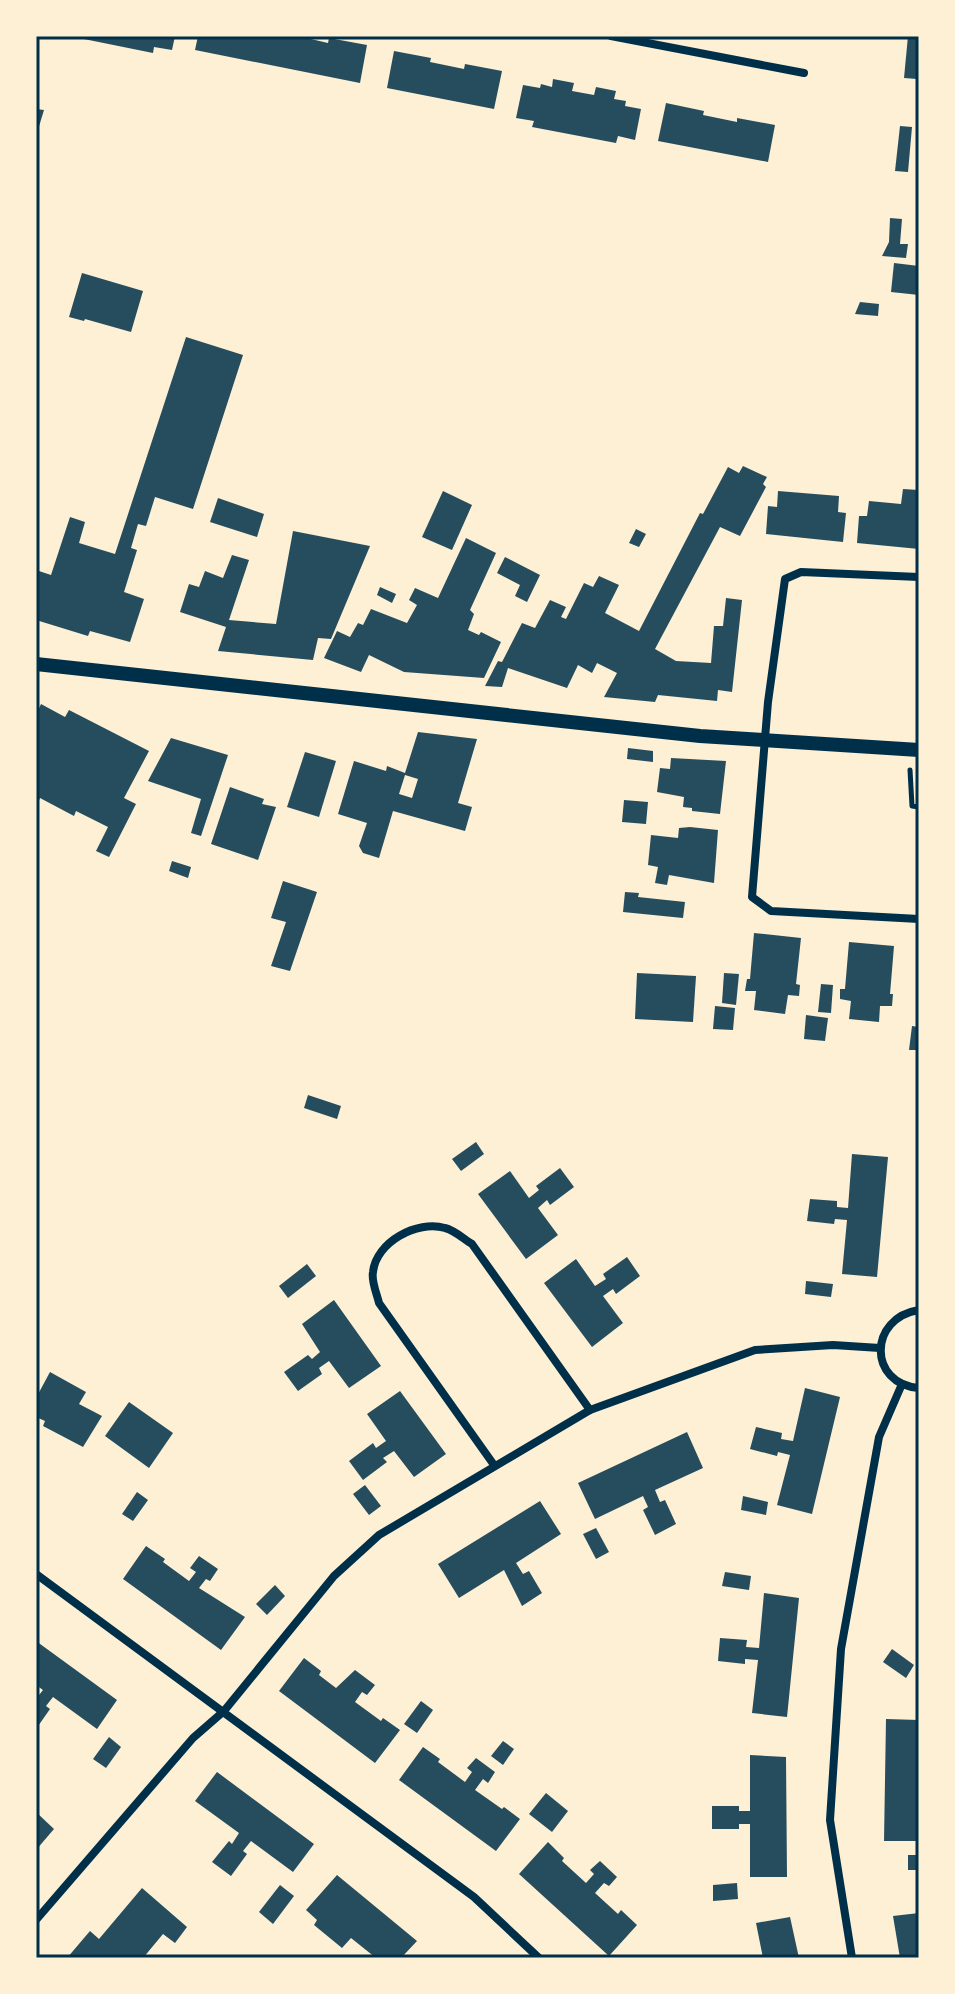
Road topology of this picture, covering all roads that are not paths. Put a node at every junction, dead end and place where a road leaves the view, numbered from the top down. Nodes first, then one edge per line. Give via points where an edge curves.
1 (611, 36) edge
2 (675, 36) edge
3 (672, 48) junction
4 (804, 73) dead end
5 (919, 577) edge
6 (36, 664) edge
7 (765, 741) junction
8 (914, 750) edge
9 (919, 919) edge
10 (919, 1310) edge
11 (880, 1348) junction
12 (902, 1384) junction
13 (919, 1388) edge
14 (590, 1410) junction
15 (494, 1465) junction
16 (36, 1574) edge
17 (224, 1711) junction
18 (36, 1920) edge
19 (539, 1958) edge
20 (852, 1958) edge

1 - 3 street
2 - 3 street
3 - 4 street
5 - 7 street via 801,572 785,579
6 - 7 street
7 - 8 street
7 - 9 street via 752,897 771,911
10 - 11 street via 892,1322
11 - 12 street via 885,1370
11 - 14 street via 755,1350
12 - 13 street
12 - 20 street via 879,1437 841,1649 830,1820
14 - 15 street
14 - 15 street via 472,1244 445,1227 415,1228 394,1237 373,1272 379,1303
15 - 17 street via 379,1535 334,1576
16 - 17 street
17 - 18 street via 193,1738
17 - 19 street via 474,1897

